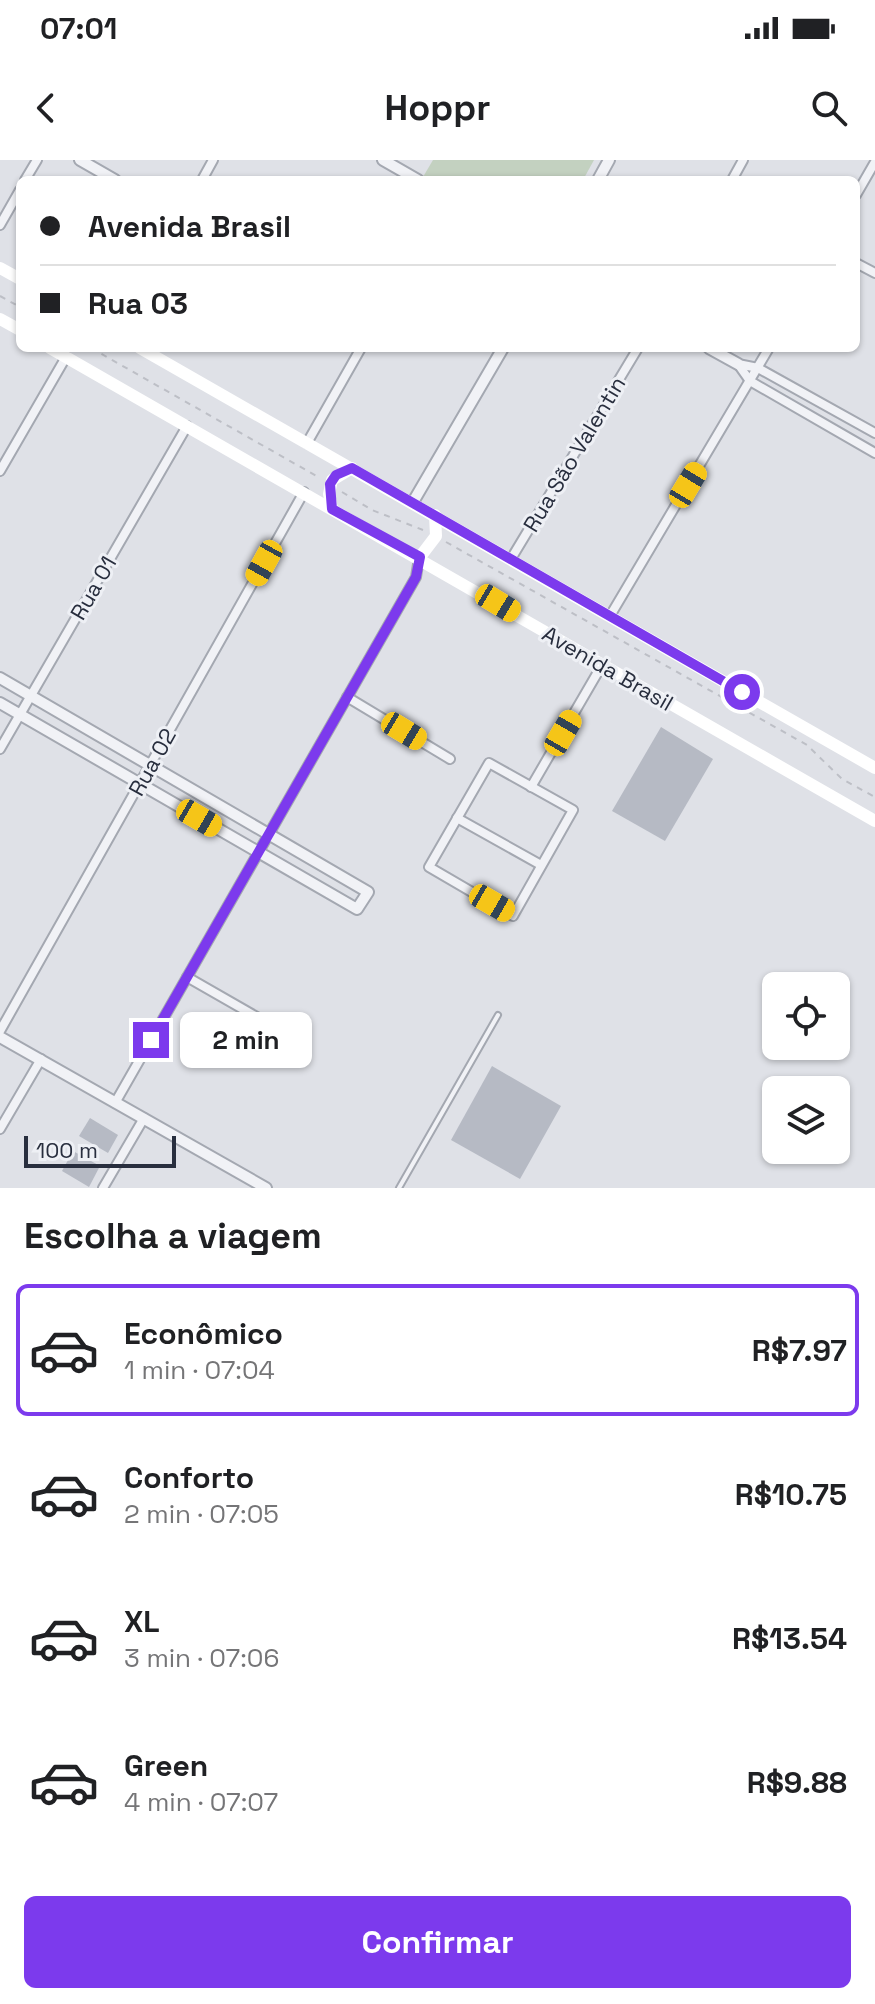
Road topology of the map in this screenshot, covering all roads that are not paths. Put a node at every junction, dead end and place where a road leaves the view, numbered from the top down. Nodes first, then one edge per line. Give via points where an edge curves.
1 (80, 160) edge
2 (383, 160) edge
3 (875, 162) edge
4 (108, 176) edge
5 (411, 176) edge
6 (860, 188) edge
7 (16, 197) edge
8 (0, 225) edge
9 (57, 352) edge
10 (147, 352) edge
11 (359, 352) edge
12 (501, 352) edge
13 (636, 352) edge
14 (716, 352) edge
15 (767, 352) edge
16 (66, 357) junction
17 (738, 364) junction
18 (758, 368) junction
19 (750, 381) junction
20 (187, 426) junction
21 (875, 433) edge
22 (307, 443) junction
23 (875, 453) edge
24 (352, 468) junction
25 (0, 471) edge
26 (304, 492) junction
27 (413, 502) junction
28 (332, 509) junction
29 (435, 515) junction
30 (420, 557) junction
31 (511, 559) junction
32 (610, 616) junction
33 (602, 665) junction
34 (0, 678) edge
35 (31, 696) junction
36 (347, 697) junction
37 (0, 703) edge
38 (20, 715) junction
39 (0, 749) edge
40 (450, 759) dead end
41 (150, 765) junction
42 (875, 768) edge
43 (139, 784) junction
44 (531, 787) junction
45 (457, 818) junction
46 (875, 821) edge
47 (268, 834) junction
48 (258, 852) junction
49 (541, 865) junction
50 (187, 977) junction
51 (498, 1015) dead end
52 (0, 1034) edge
53 (290, 1036) dead end
54 (41, 1059) junction
55 (115, 1103) junction
56 (144, 1118) junction
57 (0, 1129) edge
58 (247, 1183) edge
59 (103, 1188) edge
60 (266, 1188) edge
61 (399, 1188) edge

1 - 4 street
2 - 5 street
3 - 6 street
7 - 8 street
9 - 16 main road, Avenida Brasil
10 - 22 main road, Avenida Brasil
11 - 22 street
12 - 27 street
13 - 31 street, Rua São Valentin
14 - 17 street
15 - 18 street
16 - 20 main road, Avenida Brasil
16 - 25 street
17 - 18 street
17 - 19 street
18 - 19 street
18 - 21 street
19 - 23 street
19 - 32 street
20 - 26 main road, Avenida Brasil
20 - 35 street, Rua 01
22 - 24 main road, Avenida Brasil
24 - 27 main road, Avenida Brasil
24 - 28 main road via 330,484
26 - 28 main road, Avenida Brasil
26 - 41 street, Rua 02
27 - 29 main road, Avenida Brasil
28 - 30 main road, Avenida Brasil
29 - 30 main road via 436,536
29 - 31 main road, Avenida Brasil
30 - 33 main road, Avenida Brasil
30 - 36 street via 416,577
31 - 32 main road, Avenida Brasil
32 - 42 main road, Avenida Brasil
33 - 44 street
33 - 46 main road, Avenida Brasil
34 - 35 street
35 - 38 street, Rua 01
35 - 41 street
36 - 40 street
36 - 47 street
37 - 38 street
38 - 39 street, Rua 01
38 - 43 street
41 - 43 street, Rua 02
41 - 47 street
43 - 48 street
43 - 52 street, Rua 02
44 - 45 street via 489,763
44 - 49 street via 573,810
45 - 49 street
45 - 49 street via 429,867 513,916
47 - 48 street
47 - 48 street via 368,892 357,909
48 - 50 street
50 - 53 street
50 - 55 street
51 - 61 lane
52 - 54 street
54 - 55 street
54 - 57 street
55 - 56 street
56 - 58 street
56 - 59 street
58 - 60 street

